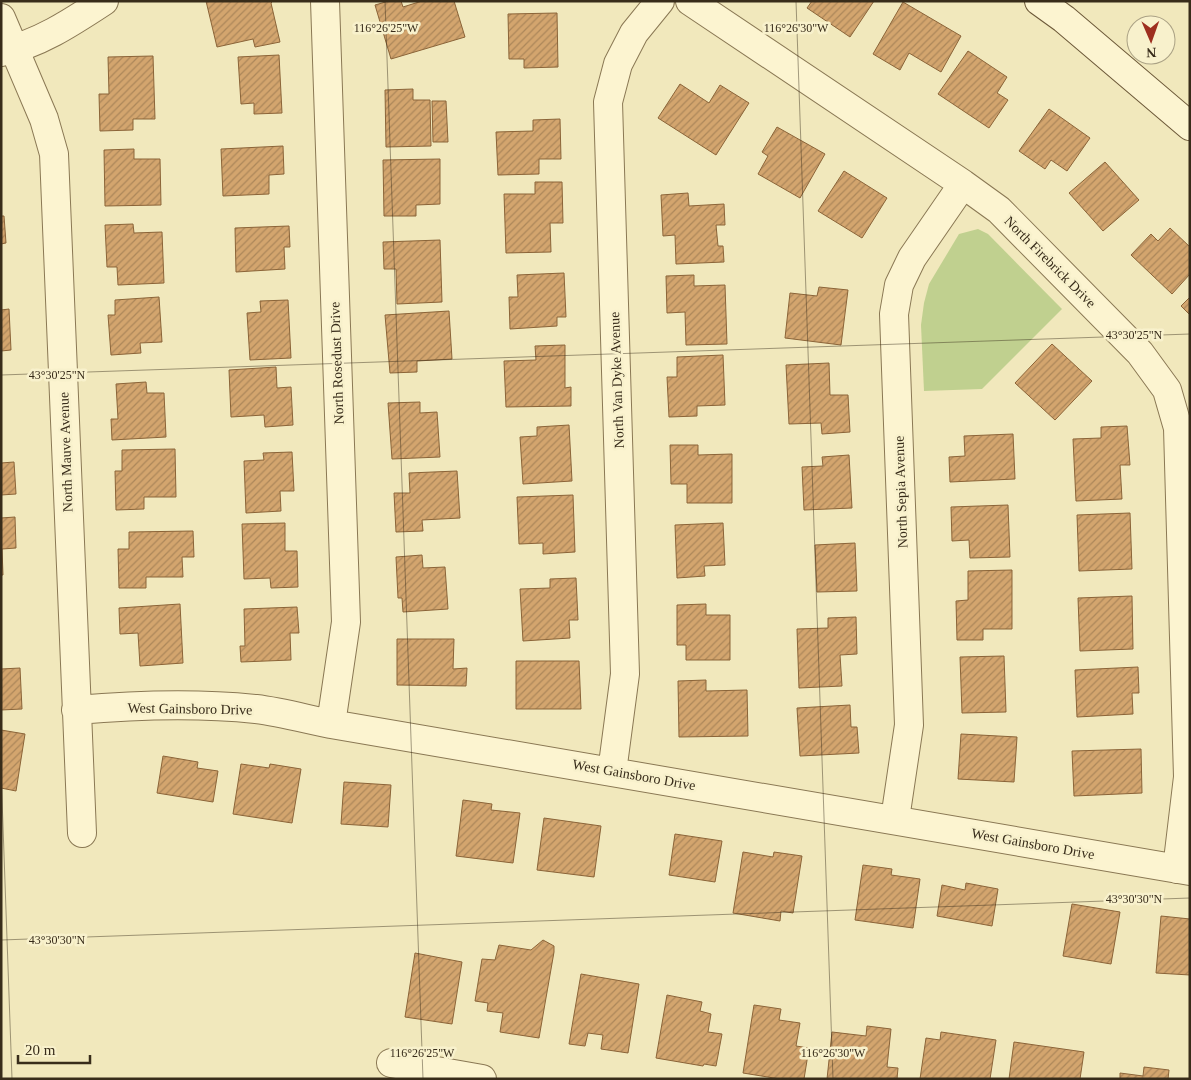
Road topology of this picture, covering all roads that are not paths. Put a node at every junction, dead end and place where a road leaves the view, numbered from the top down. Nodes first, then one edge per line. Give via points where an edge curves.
1 (104, 1) edge
2 (325, 1) edge
3 (660, 1) edge
4 (690, 1) edge
5 (1039, 1) edge
6 (1, 18) edge
7 (8, 50) edge
8 (1190, 126) edge
9 (963, 184) junction
10 (76, 710) junction
11 (331, 724) junction
12 (612, 772) junction
13 (895, 819) junction
14 (82, 833) dead end
15 (1183, 870) edge
16 (391, 1063) dead end
17 (482, 1079) edge

1 - 7 street via 62,28
2 - 11 street, North Rosedust Drive via 346,622
3 - 12 street, North Van Dyke Avenue via 634,33 618,64 608,102 625,674
4 - 9 street, North Firebrick Drive
5 - 8 street
6 - 7 street, North Mauve Avenue
7 - 10 street, North Mauve Avenue via 26,78 44,118 54,154
9 - 13 street, North Sepia Avenue via 912,258 899,285 894,314 909,725
9 - 15 street, North Firebrick Drive via 999,210 1019,230 1140,353 1167,390 1178,428 1188,776
10 - 11 street, West Gainsboro Drive via 221,706
10 - 14 street, North Mauve Avenue
11 - 12 street, West Gainsboro Drive
12 - 13 street, West Gainsboro Drive
13 - 15 street, West Gainsboro Drive
16 - 17 street

